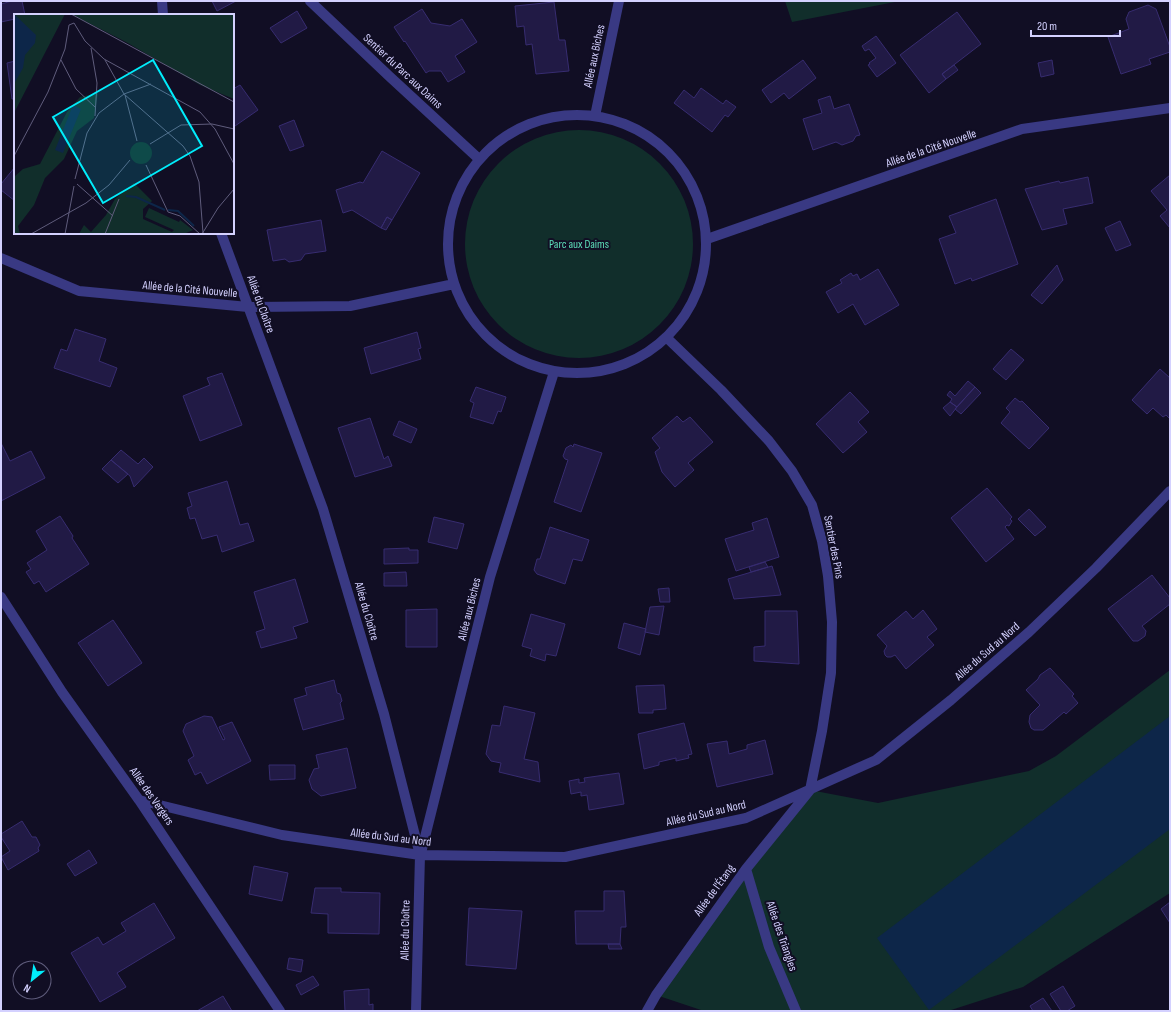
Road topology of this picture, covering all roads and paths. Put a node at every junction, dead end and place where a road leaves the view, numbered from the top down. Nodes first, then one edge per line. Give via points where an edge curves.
1 (162, 1) edge
2 (310, 1) edge
3 (619, 1) edge
4 (162, 14) edge
5 (1170, 108) edge
6 (595, 116) junction
7 (479, 159) junction
8 (221, 234) edge
9 (707, 239) junction
10 (1, 258) edge
11 (454, 284) junction
12 (248, 307) junction
13 (668, 338) junction
14 (554, 372) junction
15 (1170, 491) edge
16 (1, 597) edge
17 (810, 790) junction
18 (139, 800) junction
19 (420, 855) junction
20 (746, 868) junction
21 (280, 1011) edge
22 (416, 1011) edge
23 (647, 1011) edge
24 (796, 1011) edge

1 - 4 street
2 - 7 street, Sentier du Parc aux Daims
3 - 6 street, Allée aux Biches
5 - 9 street, Allée de la Cité Nouvelle via 1022,130
6 - 7 street via 552,117 532,124 512,132
6 - 9 street via 630,126 660,145 684,172 700,204
7 - 11 street via 460,187 450,219 447,252
8 - 12 street, Allée du Cloître
9 - 13 street via 703,275 690,309
10 - 12 street, Allée de la Cité Nouvelle via 79,291
11 - 12 street, Allée de la Cité Nouvelle via 350,306
11 - 14 street via 469,316 492,342 520,361
12 - 19 street, Allée du Cloître via 324,509 384,714
13 - 14 street via 633,361 594,373
13 - 17 street, Sentier des Pins via 769,441 792,471 812,505 828,576 832,622 831,673
14 - 19 street, Allée aux Biches via 490,577
15 - 17 street, Allée du Sud au Nord via 1096,568 1029,632 951,700 876,760
16 - 18 street, Allée des Vergers via 62,692
17 - 19 street, Allée du Sud au Nord via 746,818 565,857
17 - 20 street, Allée de l'Étang
18 - 19 street, Allée du Sud au Nord via 282,835
18 - 21 street, Allée des Vergers
19 - 22 street, Allée du Cloître
20 - 23 street, Allée de l'Étang
20 - 24 street, Allée des Triangles via 769,947

